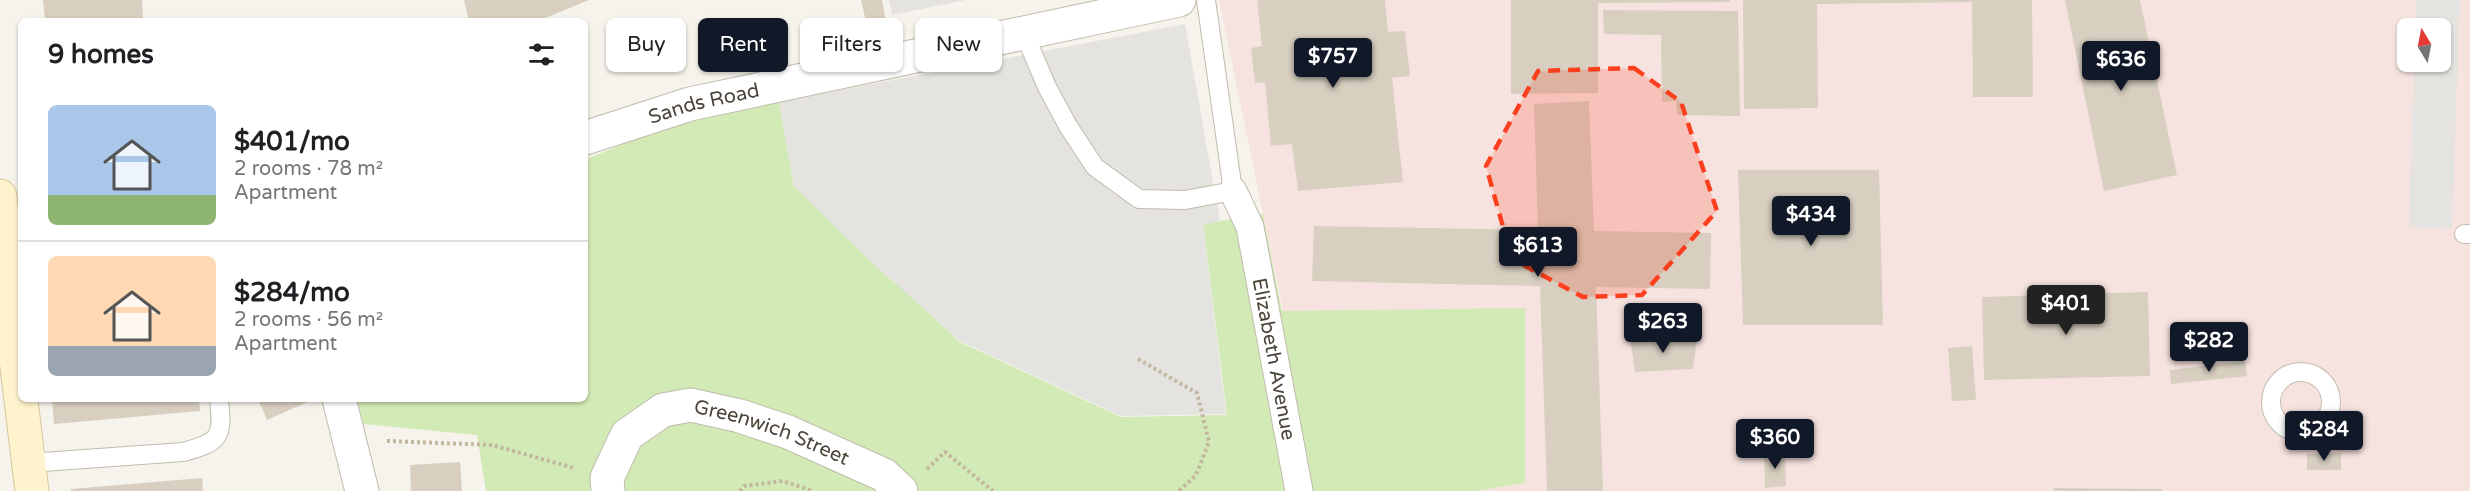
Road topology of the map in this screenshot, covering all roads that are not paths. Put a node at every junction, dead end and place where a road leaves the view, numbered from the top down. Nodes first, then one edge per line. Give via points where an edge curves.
1 (1179, 0) edge
2 (1206, 0) edge
3 (1024, 33) junction
4 (588, 137) edge
5 (1233, 191) junction
6 (0, 196) edge
7 (10, 307) edge
8 (18, 375) edge
9 (21, 402) edge
10 (219, 402) edge
11 (340, 402) edge
12 (30, 477) edge
13 (607, 484) edge
14 (362, 491) edge
15 (901, 491) edge
16 (1299, 491) edge

1 - 3 street, Sands Road
2 - 5 lane
3 - 4 street, Sands Road via 690,104
3 - 5 lane via 1047,87 1095,167 1139,199 1185,200
5 - 16 street, Elizabeth Avenue via 1250,227
6 - 7 main road
7 - 8 main road
9 - 12 main road
10 - 12 lane via 222,426 216,439 202,447
11 - 14 street
13 - 15 street, Greenwich Street via 627,435 663,410 692,405 788,432 884,475

